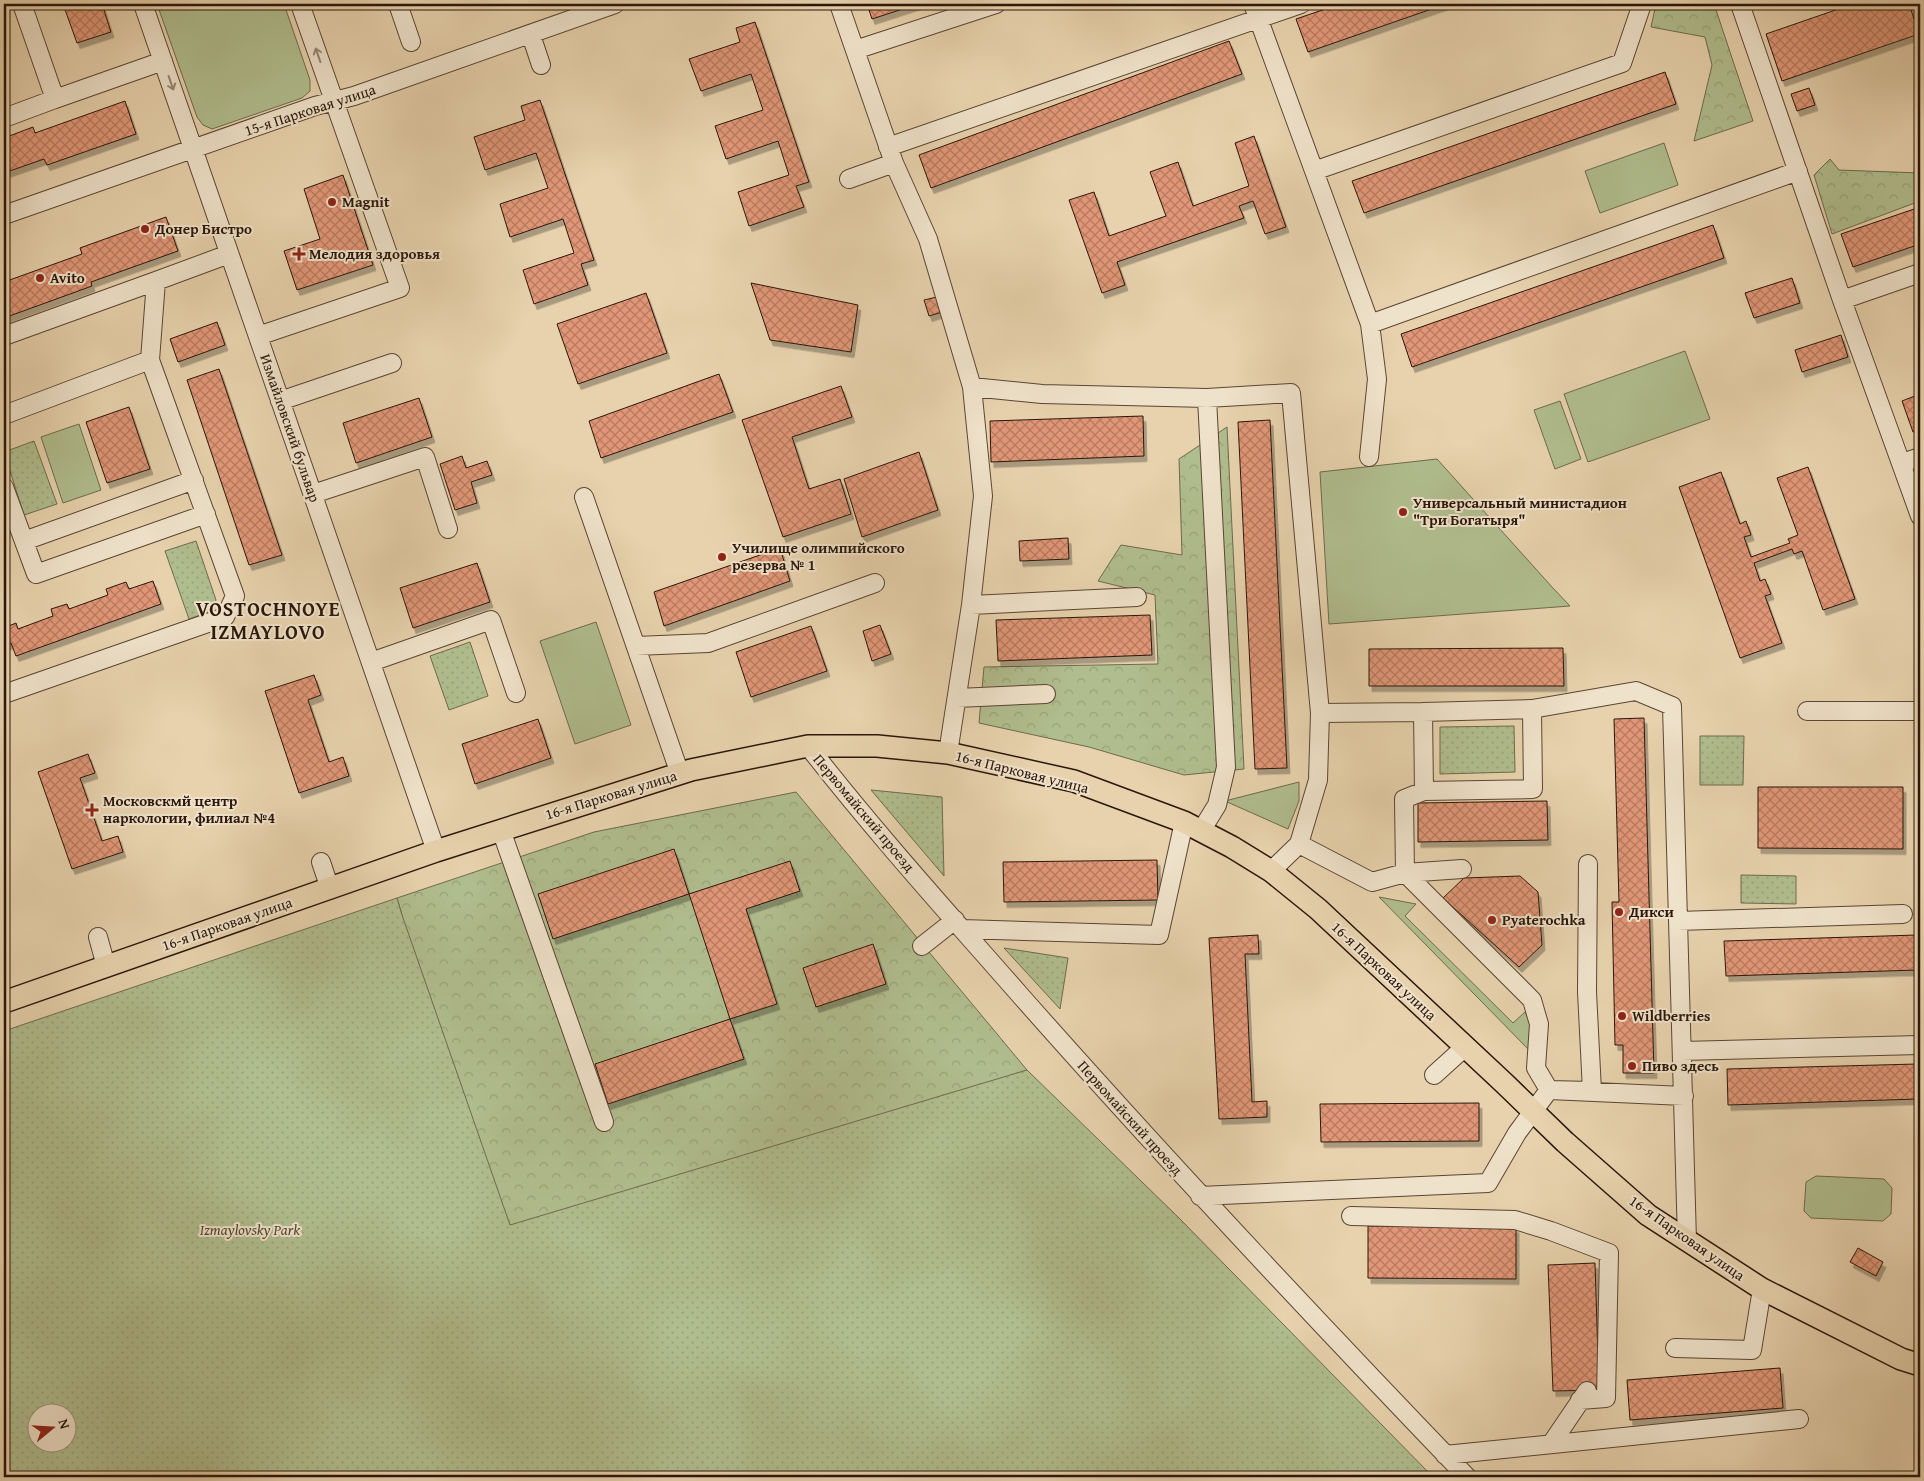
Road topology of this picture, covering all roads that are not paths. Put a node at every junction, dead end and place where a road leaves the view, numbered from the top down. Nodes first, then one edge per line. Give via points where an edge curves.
1 (22, 4) edge
2 (143, 4) edge
3 (300, 4) edge
4 (398, 4) edge
5 (615, 4) edge
6 (838, 4) edge
7 (996, 4) edge
8 (1301, 4) edge
9 (1642, 4) edge
10 (1740, 4) edge
11 (1256, 11) edge
12 (531, 35) junction
13 (411, 42) dead end
14 (855, 50) junction
15 (163, 60) junction
16 (541, 65) dead end
17 (55, 99) junction
18 (334, 101) junction
19 (4, 118) edge
20 (194, 149) junction
21 (891, 155) junction
22 (1314, 171) junction
23 (1798, 171) junction
24 (849, 179) dead end
25 (4, 215) edge
26 (229, 254) junction
27 (1920, 273) edge
28 (156, 281) junction
29 (1842, 300) junction
30 (1370, 324) junction
31 (4, 336) edge
32 (258, 336) junction
33 (150, 360) junction
34 (392, 363) dead end
35 (972, 387) junction
36 (1207, 398) junction
37 (280, 401) junction
38 (4, 415) edge
39 (1370, 457) dead end
40 (1920, 457) edge
41 (1902, 463) junction
42 (194, 480) junction
43 (4, 487) edge
44 (313, 494) junction
45 (584, 497) dead end
46 (206, 514) junction
47 (1920, 516) edge
48 (448, 530) dead end
49 (24, 541) junction
50 (875, 583) dead end
51 (1136, 597) dead end
52 (971, 605) junction
53 (636, 646) junction
54 (372, 662) junction
55 (516, 693) dead end
56 (4, 694) edge
57 (1046, 694) dead end
58 (957, 698) junction
59 (1532, 709) junction
60 (1807, 711) dead end
61 (1920, 711) edge
62 (1423, 712) junction
63 (1320, 713) junction
64 (808, 746) junction
65 (948, 754) junction
66 (680, 774) junction
67 (1424, 791) junction
68 (1193, 827) junction
69 (501, 830) junction
70 (1299, 844) junction
71 (436, 851) junction
72 (321, 862) dead end
73 (1588, 864) dead end
74 (1462, 869) dead end
75 (1271, 871) junction
76 (1405, 873) junction
77 (330, 889) junction
78 (1903, 914) dead end
79 (1678, 921) junction
80 (958, 924) junction
81 (98, 938) dead end
82 (922, 946) dead end
83 (106, 966) junction
84 (4, 1002) edge
85 (1920, 1045) edge
86 (1465, 1047) junction
87 (1682, 1051) junction
88 (1434, 1075) dead end
89 (1549, 1090) junction
90 (1592, 1091) junction
91 (1684, 1096) junction
92 (1534, 1111) junction
93 (604, 1122) dead end
94 (1200, 1196) junction
95 (1352, 1216) dead end
96 (1687, 1240) junction
97 (1762, 1289) junction
98 (1675, 1348) dead end
99 (1920, 1365) edge
100 (1799, 1419) dead end
101 (1551, 1444) junction
102 (1445, 1455) junction
103 (1467, 1477) edge

1 - 17 street
2 - 15 street, Измайловский бульвар
18 -> 3 street
4 - 13 street
5 - 12 street, 15-я Парковая улица
6 - 14 street
7 - 14 street
8 - 11 street
9 - 22 street via 1622,63
10 - 23 street
11 - 21 street
11 - 22 street
12 - 16 street
12 - 18 street, 15-я Парковая улица
14 - 21 street
15 - 17 street
15 -> 20 street, Измайловский бульвар
17 - 19 street
18 - 20 street, 15-я Парковая улица
18 - 32 street via 400,288
20 - 25 street, 15-я Парковая улица
20 - 26 street, Измайловский бульвар
21 - 24 street
21 - 35 street via 928,239
22 - 30 street
23 - 29 street
23 - 30 street
26 - 28 street
26 - 32 street, Измайловский бульвар
27 - 29 street
28 - 31 street
28 - 33 street
29 - 41 street
30 - 39 street via 1377,380
32 - 37 street, Измайловский бульвар
33 - 38 street
33 - 42 street
34 - 37 street
35 - 36 street via 1042,394
35 - 52 street via 983,496
36 - 63 street via 1291,393
36 - 68 street via 1226,767 1217,805
37 - 44 street, Измайловский бульвар
40 - 41 street
41 - 47 street
42 - 46 street
42 - 49 street
43 - 49 street
44 - 48 street via 425,457
44 - 54 street, Измайловский бульвар
45 - 53 street
46 - 49 street via 36,574
46 - 56 street via 235,596 224,618
50 - 53 street via 708,643
51 - 52 street
52 - 58 street
53 - 66 street
54 - 55 street via 490,620
54 - 71 street, Измайловский бульвар
57 - 58 street
58 - 65 street
59 - 62 street
59 - 67 street via 1533,790
59 - 79 street via 1636,691 1672,706
60 - 61 street
62 - 63 street
62 - 67 street
63 - 70 street via 1318,780
64 - 65 main road, 16-я Парковая улица via 877,746
64 - 66 main road, 16-я Парковая улица
64 - 80 street, Первомайский проезд
65 - 68 main road, 16-я Парковая улица via 1074,781
66 - 69 main road, 16-я Парковая улица
67 - 76 street via 1404,800
68 - 75 main road, 16-я Парковая улица
68 - 80 street via 1159,935
69 - 71 main road, 16-я Парковая улица
69 - 93 street
70 - 75 street
70 - 76 street via 1372,882
71 - 77 main road, 16-я Парковая улица
72 - 77 street
73 - 90 street via 1587,992
74 - 76 street
75 - 86 main road, 16-я Парковая улица via 1318,909
76 - 89 street via 1532,1000 1539,1024 1536,1068
77 - 83 main road, 16-я Парковая улица
78 - 79 street
79 - 87 street
80 - 82 street
80 - 94 street, Первомайский проезд
81 - 83 street
83 - 84 main road, 16-я Парковая улица
85 - 87 street
86 - 88 street
86 - 92 main road, 16-я Парковая улица
87 - 91 street
89 - 90 street
89 - 92 street
90 - 91 street
91 - 96 street
92 - 94 street via 1488,1183
92 - 96 main road, 16-я Парковая улица via 1648,1215
94 - 102 street, Первомайский проезд
95 - 101 street via 1516,1220 1609,1253 1606,1398 1584,1395
96 - 97 main road, 16-я Парковая улица
97 - 98 street via 1752,1350
97 - 99 main road, 16-я Парковая улица via 1901,1359
100 - 101 street
101 - 102 street
102 - 103 street, Первомайский проезд

